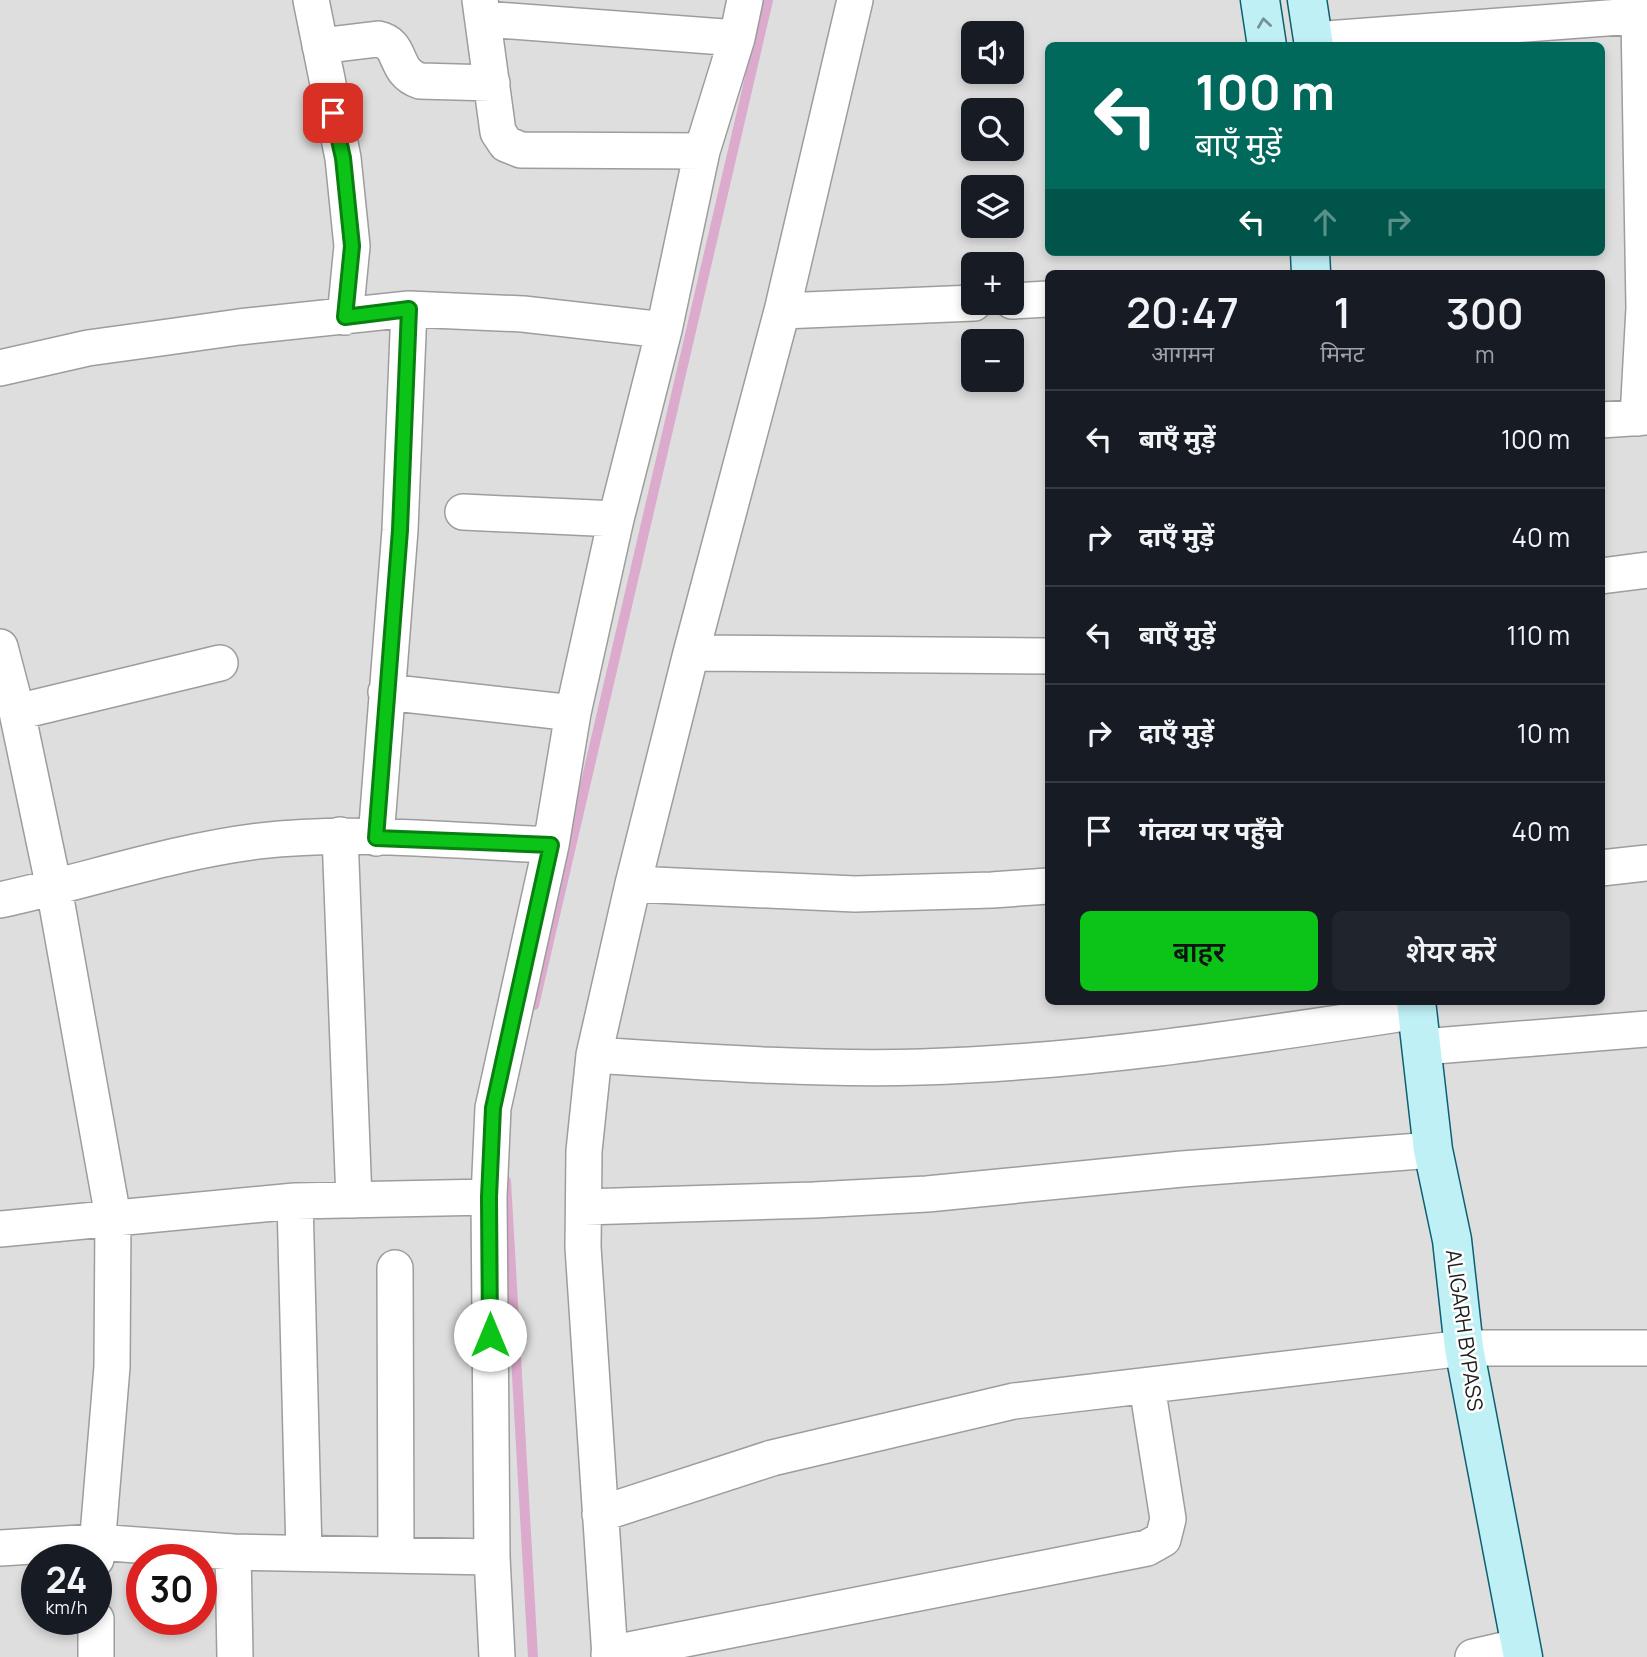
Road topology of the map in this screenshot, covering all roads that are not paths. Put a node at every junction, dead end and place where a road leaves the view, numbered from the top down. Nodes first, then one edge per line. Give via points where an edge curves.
1 (311, 0) edge
2 (745, 0) edge
3 (855, 0) edge
4 (1260, 0) edge
5 (1307, 0) edge
6 (482, 10) edge
7 (1643, 15) edge
8 (737, 38) junction
9 (1266, 42) edge
10 (1313, 42) edge
11 (1325, 42) edge
12 (320, 46) junction
13 (492, 83) junction
14 (702, 151) junction
15 (1045, 299) edge
16 (1024, 300) edge
17 (961, 304) edge
18 (409, 309) junction
19 (782, 312) junction
20 (345, 317) junction
21 (664, 330) junction
22 (0, 368) edge
23 (1642, 417) edge
24 (1605, 420) edge
25 (463, 512) dead end
26 (616, 519) junction
27 (1647, 570) edge
28 (1605, 575) edge
29 (0, 647) edge
30 (691, 653) junction
31 (1045, 656) edge
32 (220, 663) dead end
33 (386, 692) junction
34 (17, 712) junction
35 (573, 713) junction
36 (340, 835) junction
37 (376, 838) junction
38 (551, 845) junction
39 (1647, 863) edge
40 (1605, 868) edge
41 (633, 884) junction
42 (1045, 886) edge
43 (54, 888) junction
44 (0, 900) edge
45 (1418, 1020) edge
46 (1647, 1029) edge
47 (594, 1055) junction
48 (1433, 1150) junction
49 (489, 1197) junction
50 (354, 1200) junction
51 (295, 1201) junction
52 (584, 1207) junction
53 (113, 1217) junction
54 (0, 1228) edge
55 (395, 1268) dead end
56 (1464, 1348) junction
57 (1647, 1348) edge
58 (1147, 1386) junction
59 (600, 1514) junction
60 (97, 1544) edge
61 (0, 1548) edge
62 (21, 1549) edge
63 (112, 1551) edge
64 (233, 1552) junction
65 (304, 1553) junction
66 (396, 1555) junction
67 (492, 1557) junction
68 (96, 1635) edge
69 (1522, 1652) edge
70 (610, 1655) edge
71 (96, 1657) edge
72 (235, 1657) edge
73 (497, 1657) edge
74 (1473, 1657) edge

1 - 12 street
2 - 8 street
3 - 19 street
9 -> 4 main road
5 - 10 main road
6 - 8 street
6 - 13 street
7 - 11 street
7 - 23 street
8 - 14 street
12 - 13 street via 387,40 409,78
12 - 20 street via 343,158 352,246
13 - 14 street via 498,132 506,144 521,150
14 - 21 street
15 - 16 street
17 - 19 street
18 - 20 street
18 - 21 street via 523,314
18 - 33 street via 400,530
19 - 30 street
20 - 22 street via 88,348
21 - 26 street
23 - 24 street
25 - 26 street
26 - 35 street
27 - 28 street
29 - 34 street
30 - 31 street
30 - 41 street
32 - 34 street
33 - 35 street
33 - 37 street
34 - 43 street
35 - 38 street
36 - 37 street
36 - 43 street via 259,841 179,854
36 - 50 street
37 - 38 street
38 - 49 street via 493,1108
39 - 40 street
41 - 42 street via 855,894
41 - 47 street
43 - 44 street
43 - 53 street
45 - 46 street
45 - 47 street via 1078,1058 923,1067 789,1068
45 - 48 main road, ALIGARH BYPASS
47 - 52 street via 584,1151
48 - 52 street via 927,1194
48 - 56 main road, ALIGARH BYPASS via 1452,1240
49 - 50 street
49 - 67 street
50 - 51 street
51 - 53 street
51 - 65 street
52 - 59 street
53 - 54 street
53 - 60 street via 112,1367
55 - 66 street
56 - 57 street
56 - 58 street
56 - 69 main road, ALIGARH BYPASS
58 - 59 street via 1014,1401 901,1427 772,1458
58 - 70 street via 1168,1519 1163,1539 1147,1548
59 - 70 street
61 - 62 street
63 - 64 street
64 - 65 street
64 - 72 street
65 - 66 street
66 - 67 street
67 - 73 street
68 - 71 street
69 - 74 street

